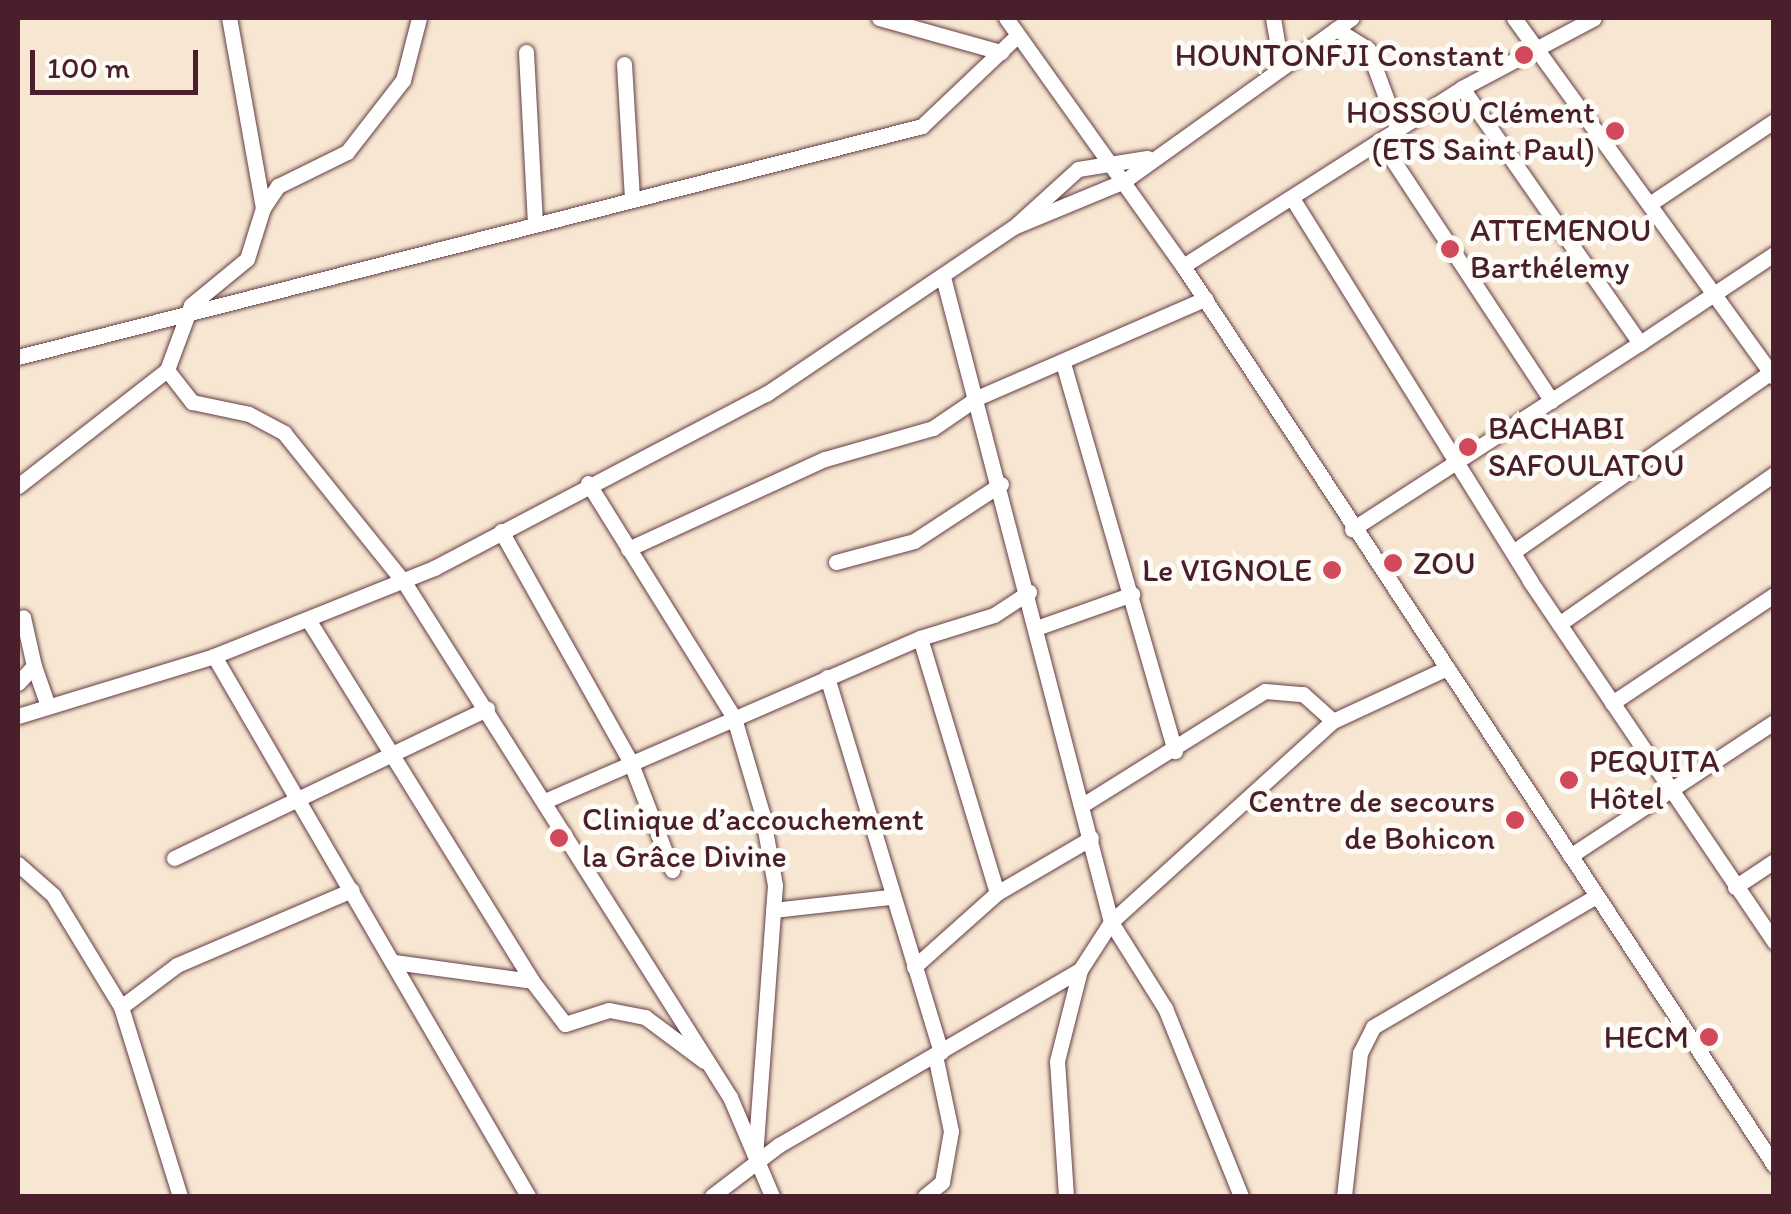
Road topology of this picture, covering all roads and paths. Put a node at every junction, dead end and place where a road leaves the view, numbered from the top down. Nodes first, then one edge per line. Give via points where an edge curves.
1 (230, 18) edge
2 (419, 18) edge
3 (880, 18) edge
4 (1006, 18) edge
5 (1273, 18) edge
6 (1352, 18) edge
7 (1514, 18) edge
8 (1594, 18) edge
9 (1336, 29) junction
10 (1017, 36) junction
11 (526, 52) dead end
12 (1001, 52) junction
13 (1539, 52) junction
14 (624, 64) dead end
15 (1282, 65) junction
16 (1462, 88) junction
17 (1774, 121) edge
18 (1398, 130) junction
19 (1381, 142) junction
20 (1147, 158) junction
21 (1111, 160) junction
22 (1124, 181) junction
23 (632, 197) junction
24 (1292, 198) junction
25 (1651, 203) junction
26 (263, 208) junction
27 (535, 221) junction
28 (1014, 227) junction
29 (1774, 254) edge
30 (1183, 266) junction
31 (944, 276) junction
32 (1715, 295) junction
33 (1205, 299) junction
34 (191, 306) junction
35 (1640, 344) junction
36 (18, 357) edge
37 (1063, 362) junction
38 (1770, 365) edge
39 (167, 370) junction
40 (977, 398) junction
41 (1552, 401) junction
42 (1456, 463) junction
43 (1774, 474) edge
44 (588, 483) junction
45 (1001, 484) junction
46 (18, 486) edge
47 (1352, 529) junction
48 (501, 531) junction
49 (628, 549) junction
50 (1513, 552) junction
51 (836, 562) dead end
52 (404, 582) junction
53 (1029, 592) junction
54 (1132, 594) junction
55 (1774, 595) edge
56 (23, 616) dead end
57 (308, 621) junction
58 (1559, 624) junction
59 (1039, 627) junction
60 (920, 638) junction
61 (214, 656) junction
62 (34, 666) junction
63 (1446, 668) junction
64 (827, 677) junction
65 (18, 683) edge
66 (1612, 703) junction
67 (48, 706) junction
68 (487, 709) junction
69 (18, 716) edge
70 (734, 718) junction
71 (1334, 721) junction
72 (1774, 722) edge
73 (1175, 751) junction
74 (393, 759) junction
75 (630, 761) junction
76 (1669, 791) junction
77 (545, 801) junction
78 (301, 804) junction
79 (1084, 804) junction
80 (1091, 838) junction
81 (1570, 856) junction
82 (174, 858) dead end
83 (1774, 862) edge
84 (18, 864) edge
85 (672, 870) dead end
86 (1735, 887) junction
87 (352, 890) junction
88 (997, 894) junction
89 (1596, 896) junction
90 (889, 897) junction
91 (773, 910) junction
92 (1111, 922) junction
93 (1774, 942) edge
94 (394, 962) junction
95 (914, 967) junction
96 (1080, 970) junction
97 (532, 980) junction
98 (121, 1007) junction
99 (938, 1054) junction
100 (712, 1066) junction
101 (1774, 1131) edge
102 (1758, 1142) junction
103 (758, 1153) junction
104 (1774, 1165) edge
105 (745, 1174) junction
106 (180, 1196) edge
107 (528, 1196) edge
108 (712, 1196) edge
109 (740, 1196) edge
110 (772, 1196) edge
111 (925, 1196) edge
112 (1066, 1196) edge
113 (1241, 1196) edge
114 (1344, 1196) edge

1 - 26 street
2 - 26 street via 403,80 347,152 278,186
3 - 12 street
4 - 10 street
5 - 15 street
6 - 9 street
7 - 13 street
8 - 13 street
9 - 15 street
9 - 18 street via 1368,49
10 - 12 street
10 - 21 street
11 - 27 street
12 - 23 street via 922,126
13 - 16 street
13 - 25 street
14 - 23 street
15 - 20 street
16 - 18 street
16 - 35 street
17 - 25 street
18 - 19 street
19 - 24 street
19 - 41 street
20 - 21 street
20 - 22 street
21 - 22 street
21 - 28 street via 1068,176
22 - 28 street
22 - 30 street
23 - 27 street
24 - 30 street
24 - 42 street
25 - 32 street
26 - 34 street via 247,259
27 - 34 street
28 - 31 street
29 - 32 street
30 - 33 street
31 - 40 street
31 - 44 street via 766,394
32 - 35 street
32 - 38 street
33 - 37 street
33 - 47 street
34 - 36 street
34 - 39 street
35 - 41 street
37 - 40 street
37 - 54 street
38 - 50 street
39 - 46 street
39 - 52 street via 192,402 249,414 284,433
40 - 45 street
40 - 49 street via 932,428 825,459
41 - 42 street
42 - 47 street
42 - 50 street
43 - 58 street
44 - 48 street
44 - 49 street
45 - 51 street via 914,541
45 - 53 street
47 - 63 street
48 - 52 street
48 - 75 street
49 - 70 street
50 - 58 street
52 - 57 street
52 - 68 street
53 - 59 street
53 - 60 street via 994,615
54 - 59 street
54 - 73 street
55 - 66 street
56 - 62 street
57 - 61 street
57 - 74 street
58 - 66 street
59 - 79 street
60 - 64 street
60 - 88 street
61 - 67 street
61 - 78 street
62 - 65 street
62 - 67 street
63 - 71 street
63 - 81 street
64 - 70 street
64 - 90 street
66 - 76 street
67 - 69 street
68 - 74 street
68 - 77 street
70 - 75 street
70 - 91 street via 772,853
71 - 73 street via 1303,694 1275,688
71 - 92 street
72 - 76 street
73 - 79 street
74 - 78 street
74 - 97 street
75 - 77 street
75 - 85 street
76 - 81 street
76 - 86 street
77 - 100 street
78 - 82 street
78 - 87 street
79 - 80 street
80 - 88 street
80 - 92 street
81 - 89 street
83 - 86 street
84 - 98 street via 53,895
86 - 93 street
87 - 94 street
87 - 98 street via 177,965
88 - 95 street
89 - 102 street
89 - 114 street via 1373,1027 1360,1053
90 - 91 street
90 - 95 street
91 - 103 street
92 - 96 street
92 - 113 street via 1165,1008
94 - 97 street
94 - 107 street
95 - 99 street
96 - 99 street
96 - 112 street via 1057,1062
97 - 100 street via 565,1024 609,1010 645,1017
98 - 106 street
99 - 103 street
99 - 111 street via 951,1130 942,1182
100 - 103 street
101 - 102 street
102 - 104 street
103 - 105 street
103 - 110 street
105 - 108 street
105 - 109 street

